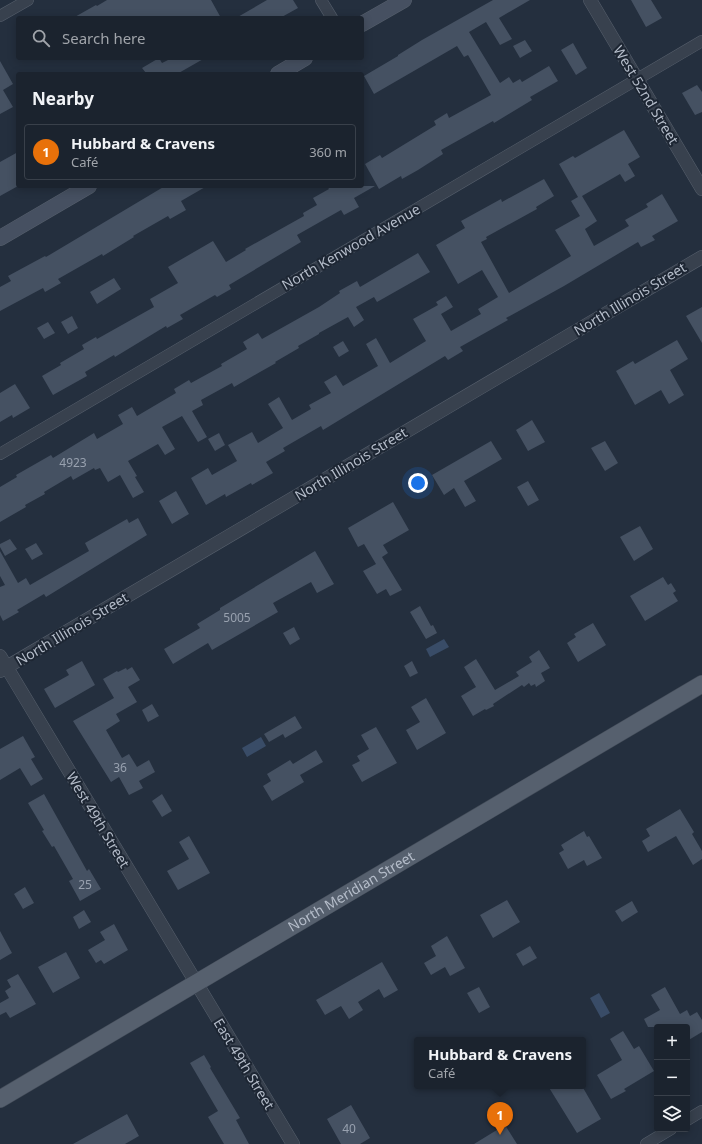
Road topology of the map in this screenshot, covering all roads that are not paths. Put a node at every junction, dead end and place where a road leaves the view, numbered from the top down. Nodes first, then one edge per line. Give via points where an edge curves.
1 (28, 0) edge
2 (322, 0) edge
3 (404, 0) edge
4 (590, 0) edge
5 (0, 16) edge
6 (331, 16) edge
7 (364, 23) edge
8 (702, 41) edge
9 (302, 60) edge
10 (281, 72) edge
11 (637, 79) junction
12 (86, 188) edge
13 (702, 189) edge
14 (0, 238) edge
15 (702, 257) edge
16 (0, 454) edge
17 (2, 665) edge
18 (702, 684) edge
19 (196, 983) junction
20 (0, 1099) edge
21 (702, 1111) edge
22 (690, 1118) edge
23 (666, 1132) edge
24 (292, 1144) edge
25 (646, 1144) edge

1 - 5 street
2 - 6 street
3 - 7 main road
4 - 11 street, West 52nd Street
8 - 11 street, North Kenwood Avenue
9 - 10 main road
11 - 13 street, West 52nd Street
11 - 16 street, North Kenwood Avenue
12 - 14 main road
15 - 17 street, North Illinois Street
17 - 19 street, West 49th Street
18 - 19 main road, North Meridian Street
19 - 20 main road, North Meridian Street
19 - 24 street, East 49th Street
21 - 22 street
23 - 25 street

